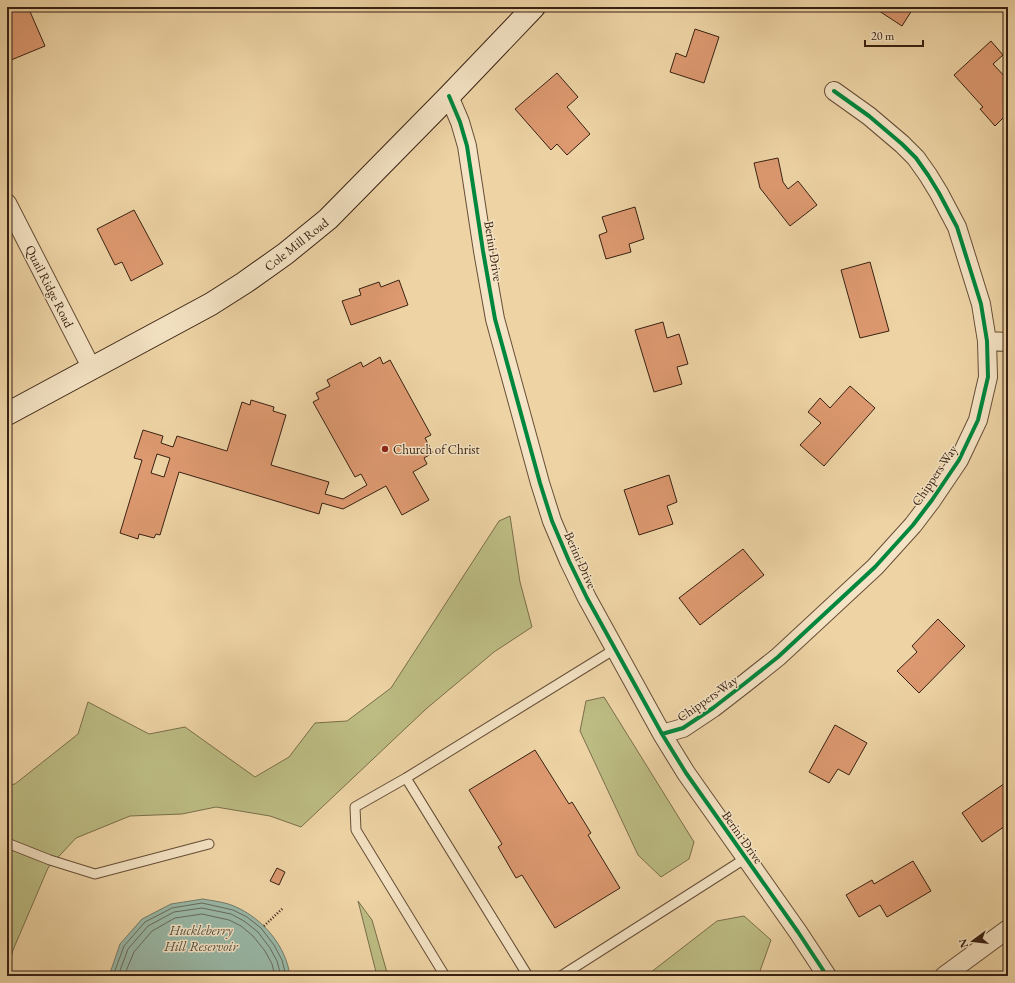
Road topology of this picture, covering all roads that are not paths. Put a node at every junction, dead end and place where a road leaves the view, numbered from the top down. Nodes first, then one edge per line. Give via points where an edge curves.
1 (534, 7) edge
2 (834, 91) dead end
3 (450, 96) junction
4 (7, 203) edge
5 (986, 341) junction
6 (1008, 342) edge
7 (92, 369) junction
8 (7, 414) edge
9 (615, 649) junction
10 (662, 734) junction
11 (406, 778) junction
12 (7, 843) edge
13 (209, 844) dead end
14 (746, 858) junction
15 (1008, 929) edge
16 (445, 976) edge
17 (528, 976) edge
18 (561, 976) edge
19 (827, 976) edge
20 (944, 976) edge

1 - 3 street, Cole Mill Road
2 - 5 street, Chippers Way via 902,144 916,158 939,193 957,227 981,304
3 - 7 street, Cole Mill Road via 328,219 285,254 211,304
3 - 9 street, Berini Drive via 467,146 495,319 540,483 569,561
4 - 7 street, Quail Ridge Road
5 - 6 street
5 - 10 street, Chippers Way via 988,377 978,420 959,460 912,525 876,567 778,657 683,728
7 - 8 street, Cole Mill Road
9 - 10 street, Berini Drive
9 - 11 lane
10 - 14 street, Berini Drive via 686,773
11 - 16 lane via 355,807 356,830
11 - 17 lane
12 - 13 lane via 95,874
14 - 18 lane
14 - 19 street, Berini Drive
15 - 20 street

